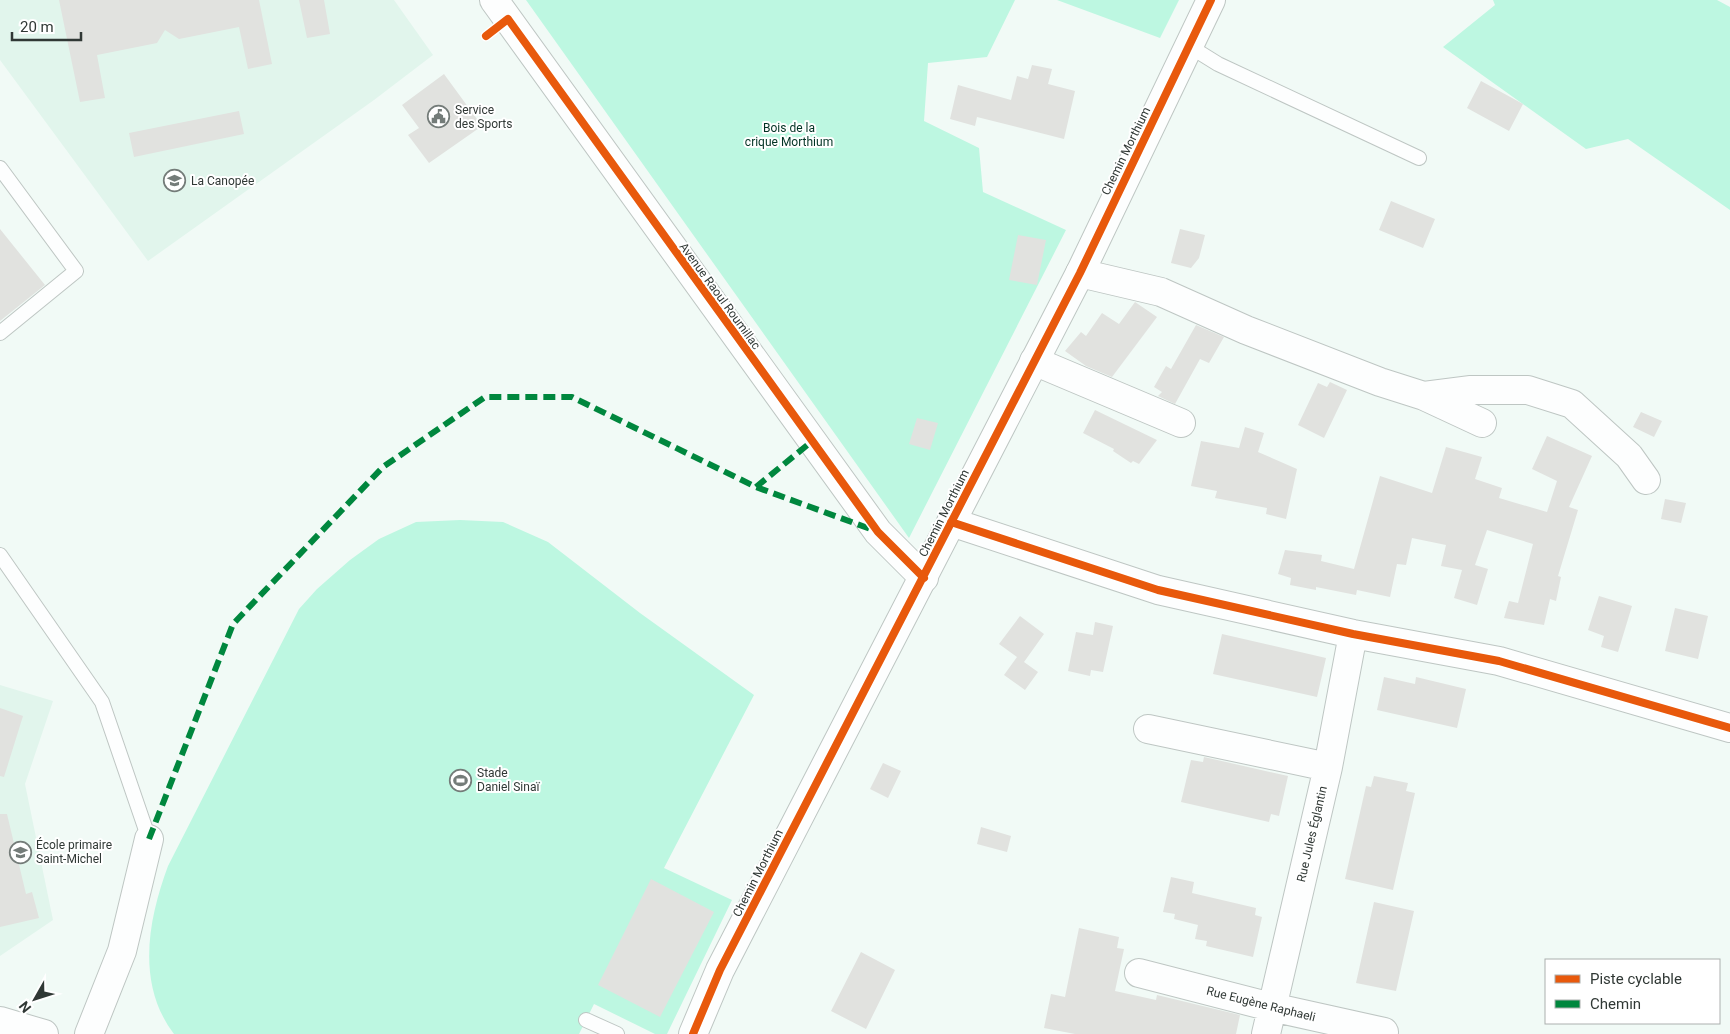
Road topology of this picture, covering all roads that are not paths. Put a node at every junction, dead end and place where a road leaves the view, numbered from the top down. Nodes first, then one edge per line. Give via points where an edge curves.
1 (494, 0) edge
2 (1211, 0) edge
3 (1188, 46) junction
4 (1419, 158) dead end
5 (0, 168) edge
6 (1080, 273) junction
7 (0, 333) edge
8 (1034, 361) junction
9 (1424, 396) junction
10 (1482, 422) dead end
11 (1181, 423) dead end
12 (1646, 480) dead end
13 (951, 522) junction
14 (0, 555) edge
15 (924, 578) junction
16 (1353, 634) junction
17 (1730, 728) edge
18 (1148, 729) dead end
19 (1328, 767) junction
20 (150, 839) joint
21 (1139, 973) dead end
22 (1270, 1007) junction
23 (586, 1020) dead end
24 (0, 1021) edge
25 (1384, 1032) dead end
26 (610, 1033) edge
27 (43, 1034) edge
28 (89, 1034) edge
29 (693, 1034) edge
30 (1266, 1034) edge

1 - 15 street, Avenue Raoul Roumillac via 878,532
2 - 3 street, Chemin Morthium
3 - 4 lane via 1218,64
3 - 6 street, Chemin Morthium
5 - 7 lane via 76,271
6 - 8 street, Chemin Morthium
6 - 9 street via 1161,292 1246,330
8 - 11 street
8 - 13 street, Chemin Morthium
9 - 10 street
9 - 12 street via 1471,390 1528,390 1572,404 1629,456
13 - 15 street, Chemin Morthium
13 - 16 street via 1158,590
14 - 20 lane via 102,702
15 - 29 street, Chemin Morthium via 720,970
16 - 17 street via 1499,661
16 - 19 street, Rue Jules Églantin
18 - 19 street
19 - 22 street, Rue Jules Églantin
20 - 28 street via 122,950
21 - 22 street, Rue Eugène Raphaeli
22 - 25 street, Rue Eugène Raphaeli
22 - 30 street, Rue Jules Églantin
23 - 26 lane
24 - 27 street

